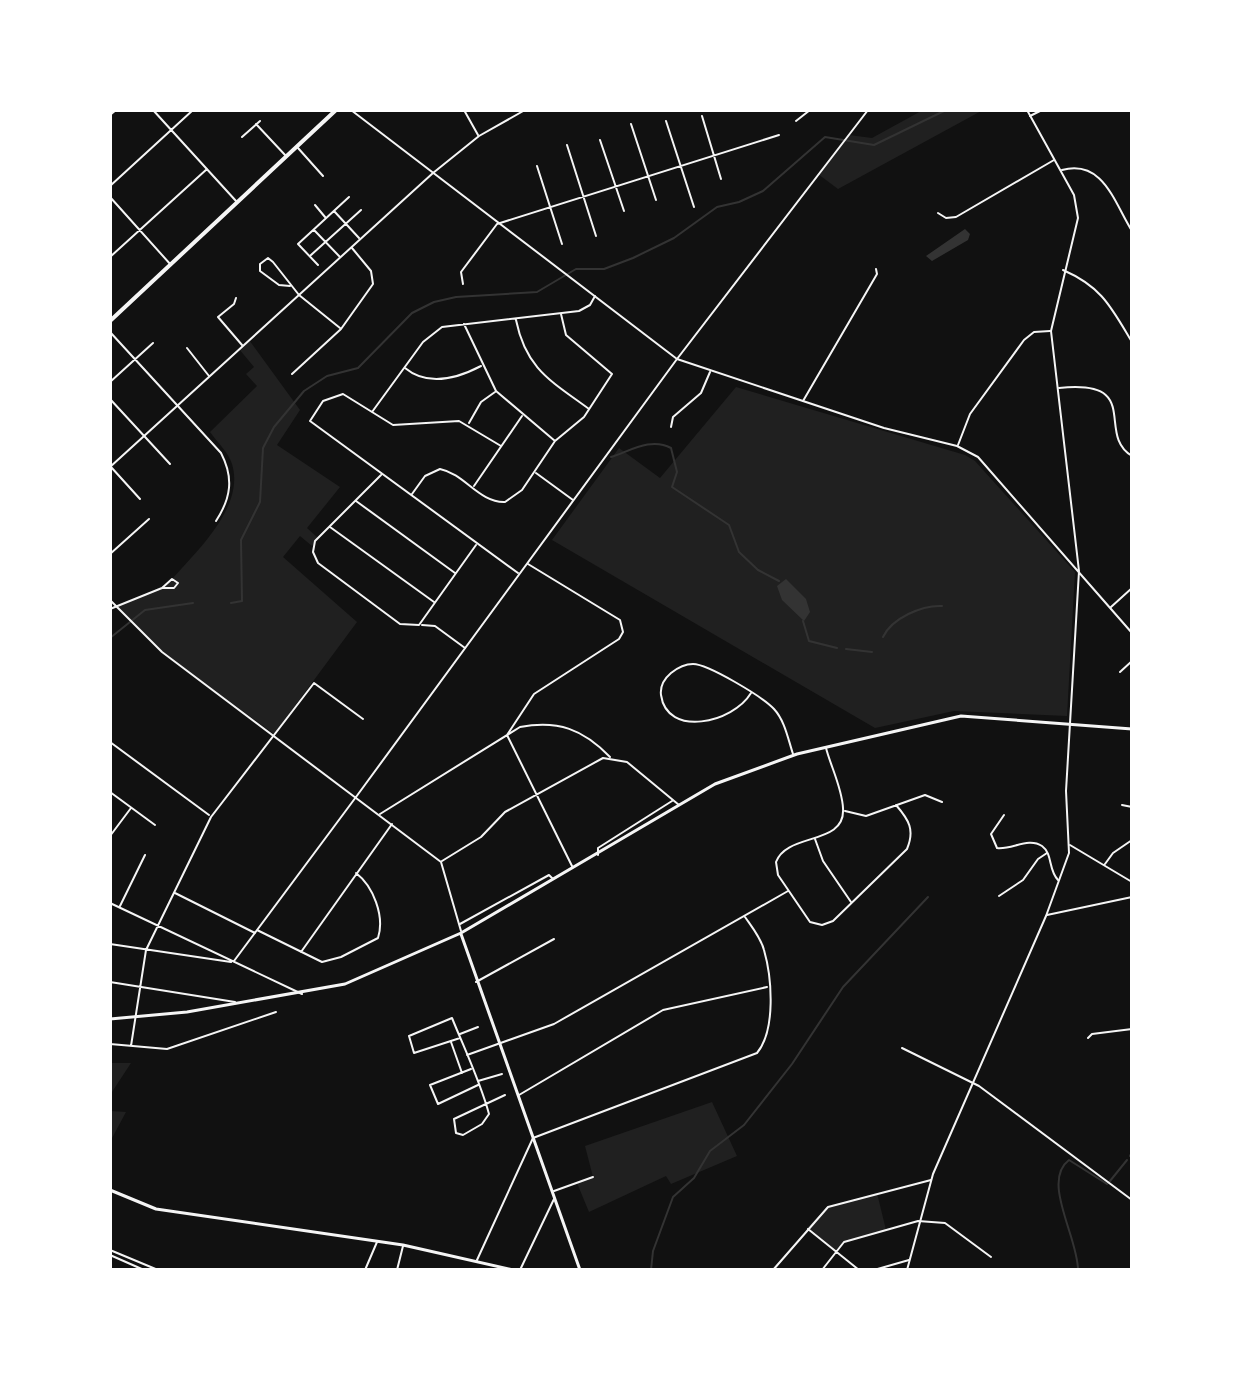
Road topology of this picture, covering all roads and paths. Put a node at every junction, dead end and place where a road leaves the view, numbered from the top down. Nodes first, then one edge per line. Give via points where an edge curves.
1 (116, 110) edge
2 (153, 110) edge
3 (193, 110) edge
4 (336, 110) edge
5 (351, 110) edge
6 (464, 110) edge
7 (525, 110) edge
8 (810, 110) edge
9 (868, 110) edge
10 (1027, 110) edge
11 (1042, 110) edge
12 (110, 115) edge
13 (702, 116) dead end
14 (1030, 116) junction
15 (260, 121) dead end
16 (666, 121) dead end
17 (796, 121) dead end
18 (256, 124) junction
19 (631, 124) dead end
20 (171, 131) junction
21 (753, 135) dead end
22 (779, 135) dead end
23 (479, 136) junction
24 (242, 137) dead end
25 (600, 140) dead end
26 (755, 142) junction
27 (567, 145) dead end
28 (298, 148) junction
29 (713, 155) junction
30 (288, 158) junction
31 (1055, 160) junction
32 (680, 165) junction
33 (537, 166) dead end
34 (207, 169) junction
35 (1062, 170) junction
36 (433, 173) junction
37 (323, 176) dead end
38 (649, 176) junction
39 (721, 179) dead end
40 (110, 186) edge
41 (616, 187) junction
42 (110, 197) edge
43 (349, 197) dead end
44 (583, 198) junction
45 (656, 200) dead end
46 (238, 203) junction
47 (315, 205) dead end
48 (694, 207) dead end
49 (552, 209) junction
50 (361, 210) dead end
51 (334, 211) junction
52 (624, 211) dead end
53 (938, 213) dead end
54 (326, 218) junction
55 (346, 224) junction
56 (497, 224) junction
57 (313, 229) junction
58 (140, 230) junction
59 (1132, 231) edge
60 (596, 236) dead end
61 (360, 239) junction
62 (326, 242) junction
63 (562, 244) dead end
64 (351, 247) junction
65 (310, 256) junction
66 (110, 257) edge
67 (340, 257) junction
68 (318, 265) dead end
69 (171, 266) junction
70 (876, 269) dead end
71 (1063, 270) junction
72 (463, 284) dead end
73 (290, 286) junction
74 (299, 295) junction
75 (595, 296) junction
76 (236, 298) dead end
77 (561, 314) junction
78 (515, 319) junction
79 (110, 321) edge
80 (464, 323) junction
81 (341, 329) junction
82 (1051, 331) junction
83 (110, 332) edge
84 (1132, 342) edge
85 (153, 343) dead end
86 (242, 346) junction
87 (187, 348) dead end
88 (136, 359) junction
89 (677, 359) junction
90 (482, 366) junction
91 (404, 368) junction
92 (711, 371) junction
93 (292, 374) dead end
94 (209, 377) junction
95 (110, 382) edge
96 (1058, 388) junction
97 (496, 391) junction
98 (110, 399) edge
99 (802, 402) junction
100 (178, 406) junction
101 (589, 409) junction
102 (371, 413) junction
103 (522, 416) junction
104 (468, 424) junction
105 (671, 427) dead end
106 (145, 437) junction
107 (555, 441) junction
108 (501, 446) junction
109 (957, 446) junction
110 (1132, 456) edge
111 (170, 464) dead end
112 (110, 467) edge
113 (535, 472) junction
114 (382, 473) junction
115 (473, 486) junction
116 (412, 495) junction
117 (140, 499) dead end
118 (355, 500) junction
119 (573, 500) junction
120 (149, 519) dead end
121 (1132, 520) edge
122 (216, 521) dead end
123 (329, 526) junction
124 (477, 544) junction
125 (110, 554) edge
126 (527, 564) junction
127 (1132, 568) edge
128 (1079, 571) junction
129 (456, 573) junction
130 (519, 574) junction
131 (162, 588) dead end
132 (1132, 588) edge
133 (110, 600) edge
134 (434, 602) junction
135 (116, 607) junction
136 (1110, 607) junction
137 (110, 609) edge
138 (419, 625) junction
139 (1132, 633) edge
140 (466, 648) junction
141 (1132, 661) edge
142 (1120, 672) dead end
143 (751, 693) junction
144 (363, 719) dead end
145 (1070, 721) junction
146 (1132, 729) edge
147 (272, 735) junction
148 (507, 735) junction
149 (110, 742) edge
150 (825, 747) junction
151 (793, 755) junction
152 (610, 757) junction
153 (110, 792) edge
154 (537, 795) junction
155 (356, 797) junction
156 (674, 800) junction
157 (942, 802) dead end
158 (679, 805) junction
159 (896, 805) junction
160 (1122, 805) dead end
161 (1132, 807) edge
162 (131, 808) junction
163 (843, 811) junction
164 (379, 815) junction
165 (1004, 815) dead end
166 (211, 817) junction
167 (392, 824) junction
168 (155, 825) dead end
169 (110, 836) edge
170 (814, 838) junction
171 (1132, 840) edge
172 (1069, 844) junction
173 (1048, 853) junction
174 (145, 855) dead end
175 (598, 855) junction
176 (441, 862) junction
177 (1105, 865) junction
178 (574, 869) junction
179 (356, 873) junction
180 (554, 880) junction
181 (1059, 881) junction
182 (1132, 882) edge
183 (788, 891) junction
184 (174, 893) junction
185 (999, 896) dead end
186 (1132, 897) edge
187 (110, 903) edge
188 (852, 904) junction
189 (119, 907) junction
190 (1046, 916) junction
191 (745, 917) junction
192 (459, 925) junction
193 (158, 926) junction
194 (256, 931) junction
195 (461, 933) junction
196 (554, 939) dead end
197 (110, 944) edge
198 (146, 950) junction
199 (300, 954) junction
200 (233, 962) junction
201 (110, 982) edge
202 (476, 982) junction
203 (140, 987) junction
204 (768, 987) junction
205 (302, 994) junction
206 (240, 1003) junction
207 (276, 1012) dead end
208 (134, 1018) junction
209 (110, 1019) edge
210 (478, 1027) dead end
211 (1132, 1029) edge
212 (459, 1036) junction
213 (1088, 1038) dead end
214 (451, 1041) junction
215 (499, 1043) junction
216 (110, 1044) edge
217 (131, 1046) junction
218 (902, 1048) dead end
219 (110, 1052) edge
220 (467, 1055) junction
221 (472, 1069) junction
222 (462, 1073) junction
223 (502, 1074) dead end
224 (478, 1083) junction
225 (972, 1083) junction
226 (505, 1095) dead end
227 (518, 1096) junction
228 (486, 1102) junction
229 (533, 1138) junction
230 (593, 1177) dead end
231 (931, 1180) junction
232 (110, 1190) edge
233 (552, 1191) junction
234 (554, 1197) junction
235 (1132, 1200) edge
236 (923, 1221) junction
237 (807, 1228) junction
238 (377, 1241) junction
239 (403, 1245) junction
240 (110, 1250) edge
241 (837, 1252) junction
242 (110, 1255) edge
243 (991, 1257) dead end
244 (477, 1261) junction
245 (910, 1261) junction
246 (144, 1270) edge
247 (158, 1270) edge
248 (365, 1270) edge
249 (397, 1270) edge
250 (513, 1270) edge
251 (520, 1270) edge
252 (580, 1270) edge
253 (773, 1270) edge
254 (822, 1270) edge
255 (859, 1270) edge
256 (874, 1270) edge
257 (907, 1270) edge

1 - 12 street
2 - 20 street
3 - 20 street
4 - 28 highway
5 - 36 street
6 - 23 street
7 - 23 street
8 - 17 street
9 - 89 street
10 - 14 street
11 - 14 street
13 - 29 street
14 - 31 street
15 - 18 street
16 - 32 street
18 - 24 street
18 - 30 street
19 - 38 street
20 - 34 street
20 - 40 street
21 - 26 street
22 - 26 street
23 - 36 street
25 - 41 street
26 - 29 street
27 - 44 street
28 - 30 highway
28 - 37 street
29 - 32 street
29 - 39 street
30 - 46 highway
31 - 35 street
31 - 53 street via 956,217
32 - 38 street
32 - 48 street
33 - 49 street
34 - 46 street
34 - 58 street
35 - 59 street via 1092,170
35 - 71 street via 1078,218
36 - 56 street
36 - 61 street
38 - 41 street
38 - 45 street
41 - 44 street
41 - 52 street
42 - 58 street
43 - 51 street
44 - 49 street
44 - 60 street
46 - 69 highway
47 - 54 street
49 - 56 street
49 - 63 street
50 - 55 street
51 - 54 street
51 - 55 street
54 - 57 street
55 - 61 street
55 - 62 street
56 - 72 street via 461,272
56 - 75 street
57 - 62 street
57 - 65 street via 298,244
58 - 66 street
58 - 69 street
61 - 64 street
62 - 65 street
62 - 67 street
64 - 67 street
64 - 81 street via 374,279
65 - 68 street
67 - 74 street
69 - 79 highway
70 - 99 street
71 - 82 street
71 - 84 street via 1102,293
73 - 73 street via 268,258 260,264 260,271 276,283
73 - 74 street
74 - 81 street
74 - 86 street
75 - 77 street via 585,309
75 - 89 street
76 - 86 street via 218,317
77 - 78 street
77 - 101 street via 566,335 612,374
78 - 80 street
78 - 101 street via 522,347 535,368
80 - 90 street
80 - 91 street via 429,335
81 - 93 street
82 - 96 street
82 - 109 street via 1034,332 1024,340 970,414
83 - 88 street
85 - 88 street
86 - 94 street
87 - 94 street
88 - 95 street
88 - 100 street
89 - 92 street
89 - 119 street
90 - 91 street via 455,377 428,379
90 - 97 street
91 - 102 street
92 - 99 street
92 - 105 street via 701,393 673,417
94 - 100 street
96 - 110 street via 1083,385 1102,392 1115,409 1120,444
96 - 128 street
97 - 103 street
97 - 104 street via 481,402
98 - 106 street
99 - 109 street
100 - 106 street
100 - 122 street via 228,467 230,494
101 - 107 street
102 - 104 street via 400,427 439,419
102 - 114 street via 351,397 336,395 323,401 310,421
103 - 107 street
103 - 108 street
104 - 108 street
106 - 111 street
106 - 112 street
107 - 113 street
108 - 115 street
109 - 128 street via 983,462
112 - 117 street
113 - 115 street via 505,502 490,500
113 - 119 street
114 - 116 street
114 - 118 street
115 - 116 street via 440,469 425,476
116 - 124 street
118 - 123 street
118 - 129 street
119 - 126 street
120 - 125 street
121 - 127 street
123 - 134 street
123 - 138 street via 312,546 318,563 400,624
124 - 129 street
124 - 130 street
126 - 130 street
126 - 148 street via 620,620 623,632 613,644 534,694
128 - 136 street
128 - 145 street
129 - 134 street
130 - 140 street
131 - 135 street
132 - 136 street
133 - 135 street
134 - 138 street
135 - 137 street
135 - 147 street via 162,652
136 - 139 street
138 - 140 street via 435,626
140 - 155 street
141 - 142 street
143 - 143 street via 691,664 667,676 661,692 675,714 693,723 732,712
143 - 151 street via 778,715
144 - 147 street via 314,683
145 - 146 main road
145 - 150 main road via 961,716
145 - 172 street
147 - 155 street
147 - 166 street
148 - 152 street via 535,724 567,726
148 - 154 street
148 - 164 street
149 - 166 street
150 - 151 main road
150 - 163 street
151 - 158 main road via 732,775
152 - 154 street
152 - 156 street via 637,768
153 - 162 street
154 - 176 street via 505,812 481,837
154 - 178 street
155 - 164 street
155 - 194 street
156 - 158 street
156 - 175 street via 598,848
157 - 159 street via 925,795
158 - 175 main road
159 - 163 street via 866,816
159 - 188 street via 910,822 910,844
160 - 161 street
162 - 168 street
162 - 169 street
163 - 170 street via 834,830
164 - 167 street
165 - 173 street via 991,834 997,848 1034,842
166 - 184 street
167 - 176 street
167 - 179 street
170 - 183 street via 785,848 778,857 776,872
170 - 188 street
171 - 177 street
172 - 177 street
172 - 181 street
173 - 181 street via 1051,873
173 - 185 street
174 - 189 street
175 - 178 main road
176 - 192 street
177 - 182 street
178 - 180 main road
179 - 199 street
179 - 199 street via 367,882 381,918 378,938 329,962
180 - 192 street via 549,875
180 - 195 main road
181 - 190 street
183 - 188 street via 814,924 833,921
183 - 191 street
184 - 193 street
184 - 194 street
186 - 190 street
187 - 189 street
189 - 193 street
190 - 225 street
191 - 204 street via 764,949
191 - 215 street via 554,1024
192 - 195 street
193 - 198 street
193 - 200 street
194 - 199 street
194 - 200 street
195 - 202 main road
195 - 205 main road via 345,984
196 - 202 street
197 - 198 street
198 - 200 street
198 - 203 street
200 - 205 street
201 - 203 street
202 - 215 main road
203 - 206 street
203 - 208 street
204 - 227 street via 663,1010
204 - 229 street via 768,1028 757,1053
205 - 206 main road
206 - 208 main road
207 - 217 street via 167,1049
208 - 209 main road
208 - 217 street
210 - 212 street
211 - 213 street
212 - 214 street
212 - 214 street via 452,1018 409,1036 414,1053
212 - 220 street
214 - 222 street
215 - 220 street
215 - 227 main road
216 - 217 street
216 - 219 street
218 - 225 street
220 - 221 street
221 - 222 street
221 - 224 street
222 - 224 street via 430,1085 438,1104
223 - 224 street
224 - 228 street
225 - 231 street
225 - 235 street
226 - 228 street
227 - 229 main road
228 - 228 street via 487,1119 463,1135 456,1133 454,1119
229 - 233 main road
229 - 244 street
230 - 233 street
231 - 236 street
231 - 237 street via 828,1207
232 - 238 main road via 156,1209
233 - 234 main road
234 - 251 street
234 - 252 main road
236 - 241 street via 844,1242
236 - 243 street via 949,1225
236 - 245 street
237 - 241 street
237 - 253 street
238 - 239 main road
238 - 248 street
239 - 244 main road
239 - 249 street
240 - 247 street
241 - 254 street
241 - 255 street
242 - 246 street
244 - 250 main road
245 - 256 street
245 - 257 street

